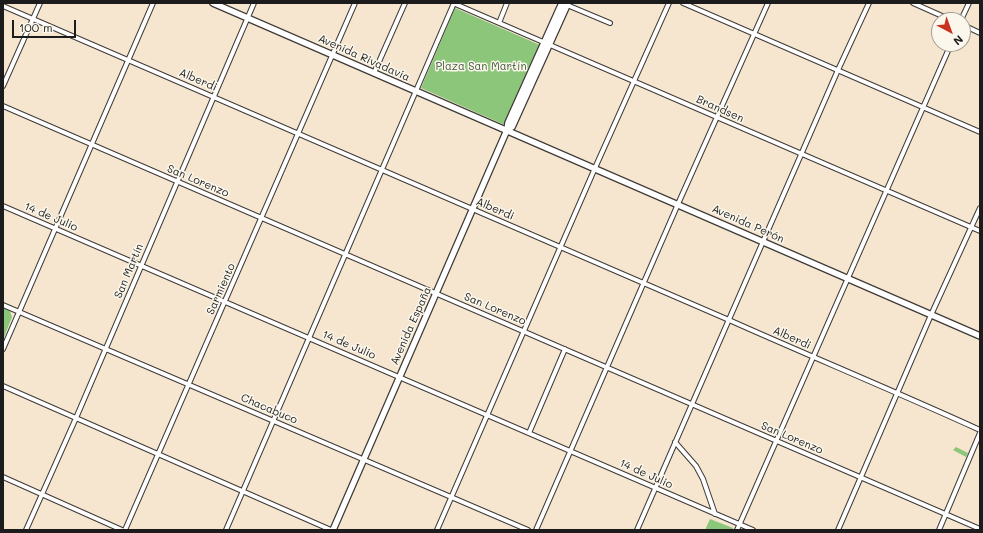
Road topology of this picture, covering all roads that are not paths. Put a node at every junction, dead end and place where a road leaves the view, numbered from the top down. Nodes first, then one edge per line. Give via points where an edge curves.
1 (40, 3) edge
2 (153, 3) edge
3 (213, 3) edge
4 (254, 3) edge
5 (355, 3) edge
6 (404, 3) edge
7 (454, 3) edge
8 (507, 3) edge
9 (669, 3) edge
10 (683, 3) edge
11 (768, 3) edge
12 (869, 3) edge
13 (913, 3) edge
14 (566, 4) edge
15 (3, 6) edge
16 (933, 12) edge
17 (34, 18) junction
18 (248, 18) junction
19 (499, 23) junction
20 (610, 23) dead end
21 (754, 35) junction
22 (547, 43) junction
23 (948, 52) edge
24 (333, 55) junction
25 (128, 60) junction
26 (838, 70) junction
27 (374, 73) junction
28 (634, 81) junction
29 (3, 86) edge
30 (417, 92) junction
31 (214, 97) junction
32 (3, 106) edge
33 (923, 108) junction
34 (716, 117) junction
35 (507, 130) junction
36 (980, 132) edge
37 (298, 134) junction
38 (91, 144) junction
39 (801, 154) junction
40 (595, 168) junction
41 (383, 170) junction
42 (177, 182) junction
43 (886, 190) junction
44 (678, 204) junction
45 (3, 206) edge
46 (980, 208) edge
47 (473, 209) junction
48 (262, 218) junction
49 (972, 228) junction
50 (55, 229) junction
51 (980, 231) edge
52 (763, 241) junction
53 (560, 247) junction
54 (346, 254) junction
55 (140, 266) junction
56 (847, 278) junction
57 (644, 283) junction
58 (436, 294) junction
59 (225, 302) junction
60 (3, 305) edge
61 (18, 311) junction
62 (931, 315) junction
63 (729, 320) junction
64 (524, 332) junction
65 (980, 336) edge
66 (309, 338) junction
67 (105, 349) junction
68 (565, 349) junction
69 (3, 350) edge
70 (813, 358) junction
71 (607, 368) junction
72 (399, 377) junction
73 (189, 384) junction
74 (3, 386) edge
75 (898, 392) junction
76 (692, 404) junction
77 (487, 415) junction
78 (76, 418) junction
79 (273, 421) junction
80 (980, 430) edge
81 (529, 433) junction
82 (980, 433) edge
83 (776, 441) junction
84 (675, 442) junction
85 (571, 451) junction
86 (158, 455) junction
87 (363, 459) junction
88 (3, 477) edge
89 (860, 478) junction
90 (655, 488) junction
91 (242, 492) junction
92 (41, 495) junction
93 (451, 497) junction
94 (715, 514) junction
95 (946, 514) junction
96 (740, 524) junction
97 (980, 529) edge
98 (26, 530) edge
99 (122, 530) edge
100 (125, 530) edge
101 (226, 530) edge
102 (332, 530) edge
103 (437, 530) edge
104 (528, 530) edge
105 (536, 530) edge
106 (637, 530) edge
107 (737, 530) edge
108 (753, 530) edge
109 (838, 530) edge
110 (939, 530) edge

1 - 17 street
2 - 25 street
3 - 18 main road, Avenida Rivadavia
4 - 18 street, San Martín
5 - 24 street, Sarmiento
6 - 27 street
7 - 19 street, Brandsen
7 - 30 street
8 - 19 street
9 - 28 street
10 - 21 street
11 - 21 street
12 - 26 street
13 - 16 street
14 - 20 street
14 - 22 main road, Avenida España
15 - 17 street, Alberdi
17 - 25 street, Alberdi
17 - 29 street
18 - 24 main road, Avenida Rivadavia
18 - 31 street, San Martín
19 - 22 street, Brandsen
21 - 26 street
21 - 34 street
22 - 28 street, Brandsen
22 - 35 main road, Avenida España via 512,127
23 - 33 street
24 - 27 main road, Avenida Rivadavia
24 - 37 street, Sarmiento
25 - 31 street, Alberdi
25 - 38 street
26 - 33 street
26 - 39 street
27 - 30 main road, Avenida Rivadavia
28 - 34 street, Brandsen
28 - 40 street
30 - 35 main road, Avenida Rivadavia
30 - 41 street
31 - 37 street, Alberdi
31 - 42 street, San Martín
32 - 38 street, San Lorenzo
33 - 36 street
33 - 43 street
34 - 39 street, Brandsen
34 - 44 street
35 - 40 main road, Avenida Perón
35 - 47 main road, Avenida España
37 - 41 street, Alberdi
37 - 48 street, Sarmiento
38 - 42 street, San Lorenzo
38 - 50 street
39 - 43 street, Brandsen
39 - 52 street
40 - 44 main road, Avenida Perón
40 - 53 street
41 - 47 street, Alberdi
41 - 54 street
42 - 48 street, San Lorenzo
42 - 55 street, San Martín
43 - 49 street, Brandsen
43 - 56 street
44 - 52 main road, Avenida Perón
44 - 57 street
45 - 50 street, 14 de Julio
46 - 49 street
47 - 53 street, Alberdi
47 - 58 main road, Avenida España
48 - 54 street, San Lorenzo
48 - 59 street, Sarmiento
49 - 51 street, Brandsen
49 - 62 street
50 - 55 street, 14 de Julio
50 - 61 street
52 - 56 main road, Avenida Perón
52 - 63 street
53 - 57 street, Alberdi
53 - 64 street
54 - 58 street, San Lorenzo
54 - 66 street
55 - 59 street, 14 de Julio
55 - 67 street, San Martín
56 - 62 main road, Avenida Perón
56 - 70 street
57 - 63 street, Alberdi
57 - 71 street
58 - 64 street, San Lorenzo
58 - 72 main road, Avenida España
59 - 66 street, 14 de Julio
59 - 73 street, Sarmiento
60 - 61 street, Chacabuco
61 - 67 street, Chacabuco
61 - 69 street
62 - 65 main road, Avenida Perón
62 - 75 street
63 - 70 street, Alberdi
63 - 76 street
64 - 68 street, San Lorenzo
64 - 77 street
66 - 72 street, 14 de Julio
66 - 79 street
67 - 73 street, Chacabuco
67 - 78 street, San Martín
68 - 71 street, San Lorenzo
68 - 81 street
70 - 75 street, Alberdi
70 - 83 street
71 - 76 street, San Lorenzo
71 - 85 street
72 - 77 street, 14 de Julio
72 - 87 main road, Avenida España
73 - 79 street, Chacabuco
73 - 86 street, Sarmiento
74 - 78 street
75 - 80 street, Alberdi
75 - 89 street
76 - 83 street, San Lorenzo
76 - 84 street
77 - 81 street, 14 de Julio
77 - 93 street
78 - 86 street
78 - 92 street, San Martín
79 - 87 street, Chacabuco
79 - 91 street
81 - 85 street, 14 de Julio
82 - 95 street
83 - 89 street, San Lorenzo
83 - 96 street
84 - 90 street
84 - 94 street via 696,466
85 - 90 street, 14 de Julio
85 - 105 street
86 - 91 street
86 - 100 street, Sarmiento
87 - 93 street, Chacabuco
87 - 102 main road, Avenida España
88 - 92 street
89 - 95 street, San Lorenzo
89 - 109 street
90 - 94 street, 14 de Julio
90 - 106 street
91 - 101 street
91 - 102 street
92 - 98 street, San Martín
92 - 99 street
93 - 103 street
93 - 104 street, Chacabuco
94 - 96 street, 14 de Julio
95 - 97 street, San Lorenzo
95 - 110 street
96 - 107 street
96 - 108 street, 14 de Julio

